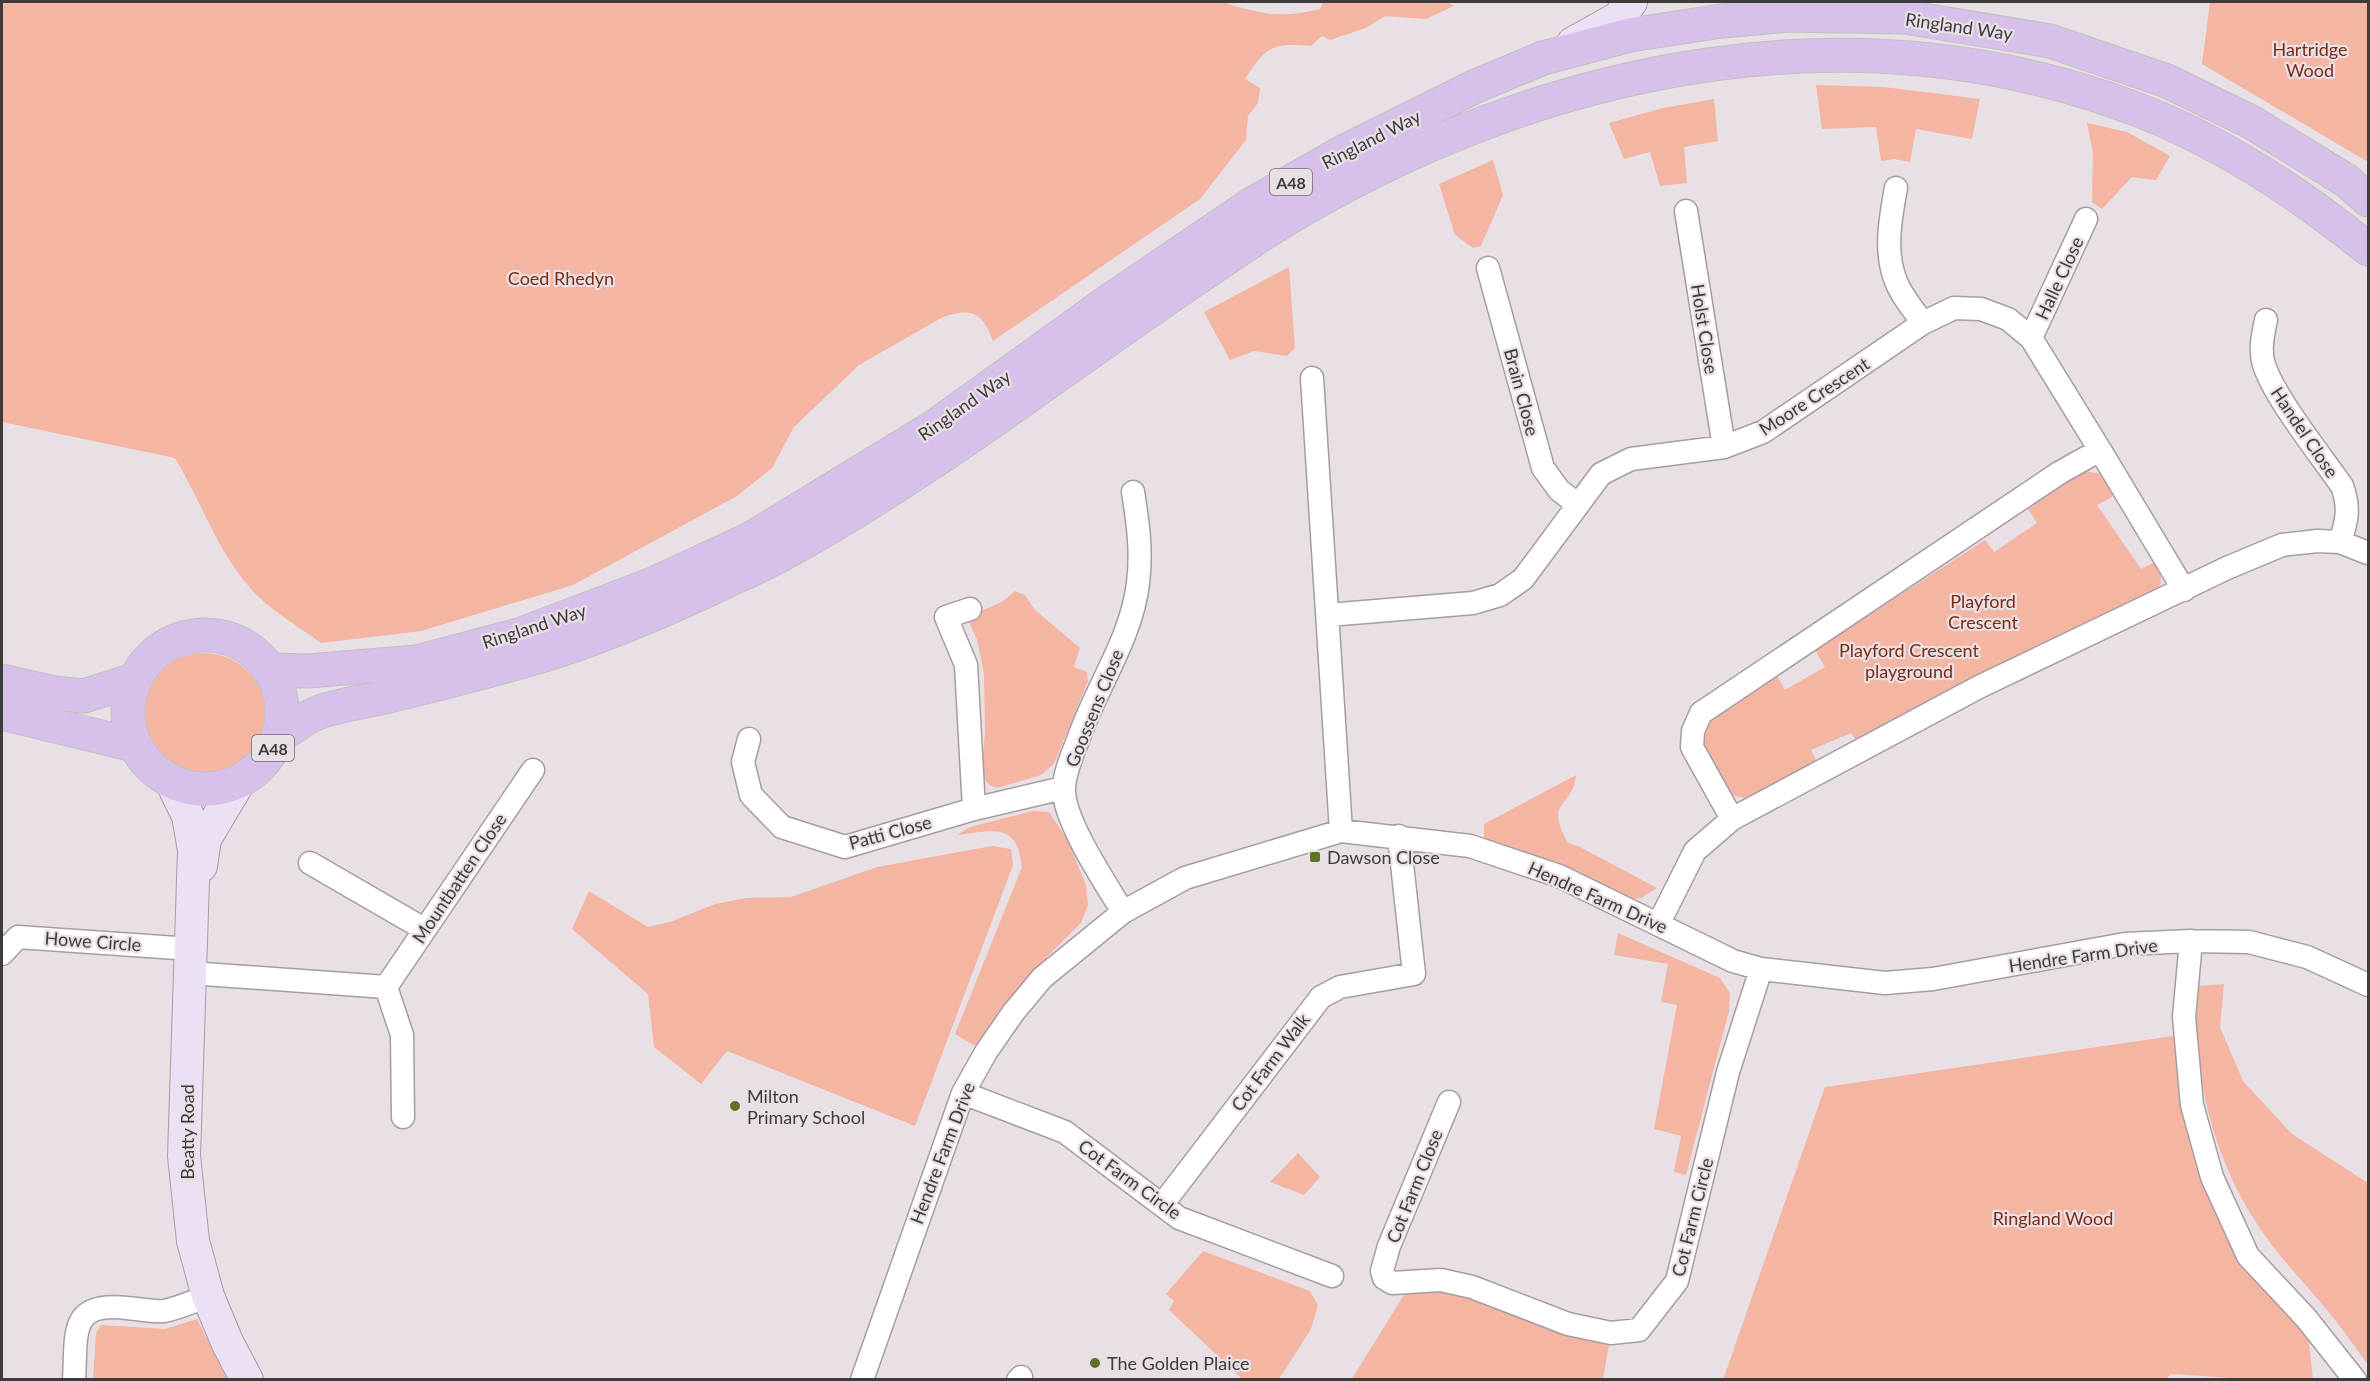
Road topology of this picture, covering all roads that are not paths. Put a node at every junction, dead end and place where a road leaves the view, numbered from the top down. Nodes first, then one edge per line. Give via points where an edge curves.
1 (1630, 2) edge
2 (1773, 2) edge
3 (1905, 17) junction
4 (1543, 58) junction
5 (1896, 188) dead end
6 (2368, 200) edge
7 (1686, 211) dead end
8 (2086, 219) dead end
9 (2368, 249) edge
10 (1488, 268) dead end
11 (2266, 320) dead end
12 (1923, 323) junction
13 (2031, 338) junction
14 (1312, 378) dead end
15 (1724, 447) junction
16 (2100, 450) junction
17 (1133, 492) dead end
18 (2358, 501) edge
19 (1577, 504) junction
20 (2340, 542) junction
21 (2368, 553) edge
22 (2184, 590) junction
23 (970, 609) dead end
24 (1328, 615) junction
25 (269, 670) junction
26 (134, 680) junction
27 (2, 681) edge
28 (2, 712) edge
29 (278, 737) junction
30 (748, 739) dead end
31 (134, 745) junction
32 (533, 770) dead end
33 (239, 782) junction
34 (172, 783) junction
35 (1064, 789) junction
36 (974, 809) junction
37 (1732, 819) junction
38 (1341, 831) junction
39 (1399, 836) junction
40 (310, 863) dead end
41 (194, 909) junction
42 (1123, 912) junction
43 (1659, 923) junction
44 (424, 929) junction
45 (2191, 941) junction
46 (2, 954) edge
47 (190, 961) junction
48 (1761, 969) junction
49 (2368, 985) edge
50 (386, 987) junction
51 (963, 1093) junction
52 (1449, 1102) dead end
53 (403, 1117) dead end
54 (1162, 1205) junction
55 (1382, 1271) joint
56 (1332, 1276) dead end
57 (208, 1296) junction
58 (74, 1380) edge
59 (248, 1380) edge
60 (862, 1380) edge
61 (2355, 1380) edge

1 - 4 street via 1611,23
2 - 3 street
3 - 4 main road, Ringland Way / A48 via 1789,15 1722,21 1630,35
3 - 6 main road, Ringland Way / A48 via 2050,41 2167,81 2251,122 2347,181
4 - 25 main road, Ringland Way / A48 via 1476,86 1343,152 1252,204 934,428 752,538 653,584 519,635 417,662 308,671
5 - 12 street via 1890,257 1899,288
7 - 15 street, Holst Close
8 - 13 street, Halle Close
9 - 29 main road, Ringland Way / A48 via 2322,211 2227,152 2143,112 2003,70 1927,59 1836,54 1746,58 1644,74 1491,119 1353,180 1281,222 1144,314 949,452 775,558 649,617 529,660 316,713
10 - 19 street, Brain Close via 1543,468 1559,490
11 - 18 street, Handel Close via 2263,362 2272,383 2342,486
12 - 13 street, Moore Crescent via 1954,308 1981,309 2008,319
12 - 15 street, Moore Crescent via 1763,432
13 - 16 street, Moore Crescent
14 - 24 street
15 - 19 street, Moore Crescent via 1631,459 1601,474
16 - 22 street
16 - 37 street via 2059,473 1701,713 1693,731 1692,747
17 - 35 street, Goossens Close via 1140,533 1138,585 1122,639 1086,718
18 - 20 street, Handel Close
19 - 24 street, Moore Crescent via 1523,579 1500,595 1473,603
20 - 21 street
20 - 22 street via 2282,544
22 - 37 street via 1979,687
23 - 36 street via 946,617 966,665
24 - 38 street
25 - 26 main road, A48 via 256,654 238,642 217,635 196,635 163,647 149,658
25 - 29 main road, A48 via 279,691 282,714
26 - 27 main road via 84,696
26 - 31 main road, A48 via 128,712
28 - 31 main road
29 - 33 main road, A48 via 269,755
30 - 36 street, Patti Close via 743,762 751,795 782,827 834,844 845,847
31 - 34 main road, A48 via 157,773
32 - 44 street, Mountbatten Close
33 - 34 main road, A48 via 206,790
33 - 41 street, Beatty Road via 205,839
34 - 41 street, Beatty Road via 188,816 194,850
35 - 36 street, Patti Close
35 - 42 street, Goossens Close via 1083,842
37 - 43 street via 1695,852
38 - 39 street, Hendre Farm Drive
38 - 42 street, Hendre Farm Drive via 1185,878
39 - 43 street, Hendre Farm Drive via 1470,846 1559,876
39 - 54 street, Cot Farm Walk via 1414,974 1346,986 1321,998
40 - 44 street
41 - 47 street, Beatty Road
42 - 51 street, Hendre Farm Drive via 1042,978 986,1052
43 - 48 street, Hendre Farm Drive via 1733,961
44 - 50 street, Mountbatten Close
45 - 48 street, Hendre Farm Drive via 2125,944 1933,979 1885,983
45 - 49 street, Hendre Farm Drive via 2259,945 2307,957
45 - 61 street via 2184,1017 2192,1105 2211,1177 2248,1256 2306,1318
46 - 47 street, Howe Circle via 18,937
47 - 50 street
47 - 57 street, Beatty Road via 184,1156 193,1241
48 - 55 street, Cot Farm Circle via 1728,1072 1677,1281 1639,1330 1611,1333 1568,1324 1472,1287 1441,1280 1392,1283
50 - 53 street via 402,1035
51 - 54 street, Cot Farm Circle via 1065,1132
51 - 60 street, Hendre Farm Drive
52 - 55 street, Cot Farm Close
54 - 56 street, Cot Farm Circle via 1179,1218
57 - 58 street via 163,1311 103,1305 92,1308 83,1316 78,1329
57 - 59 street, Beatty Road

